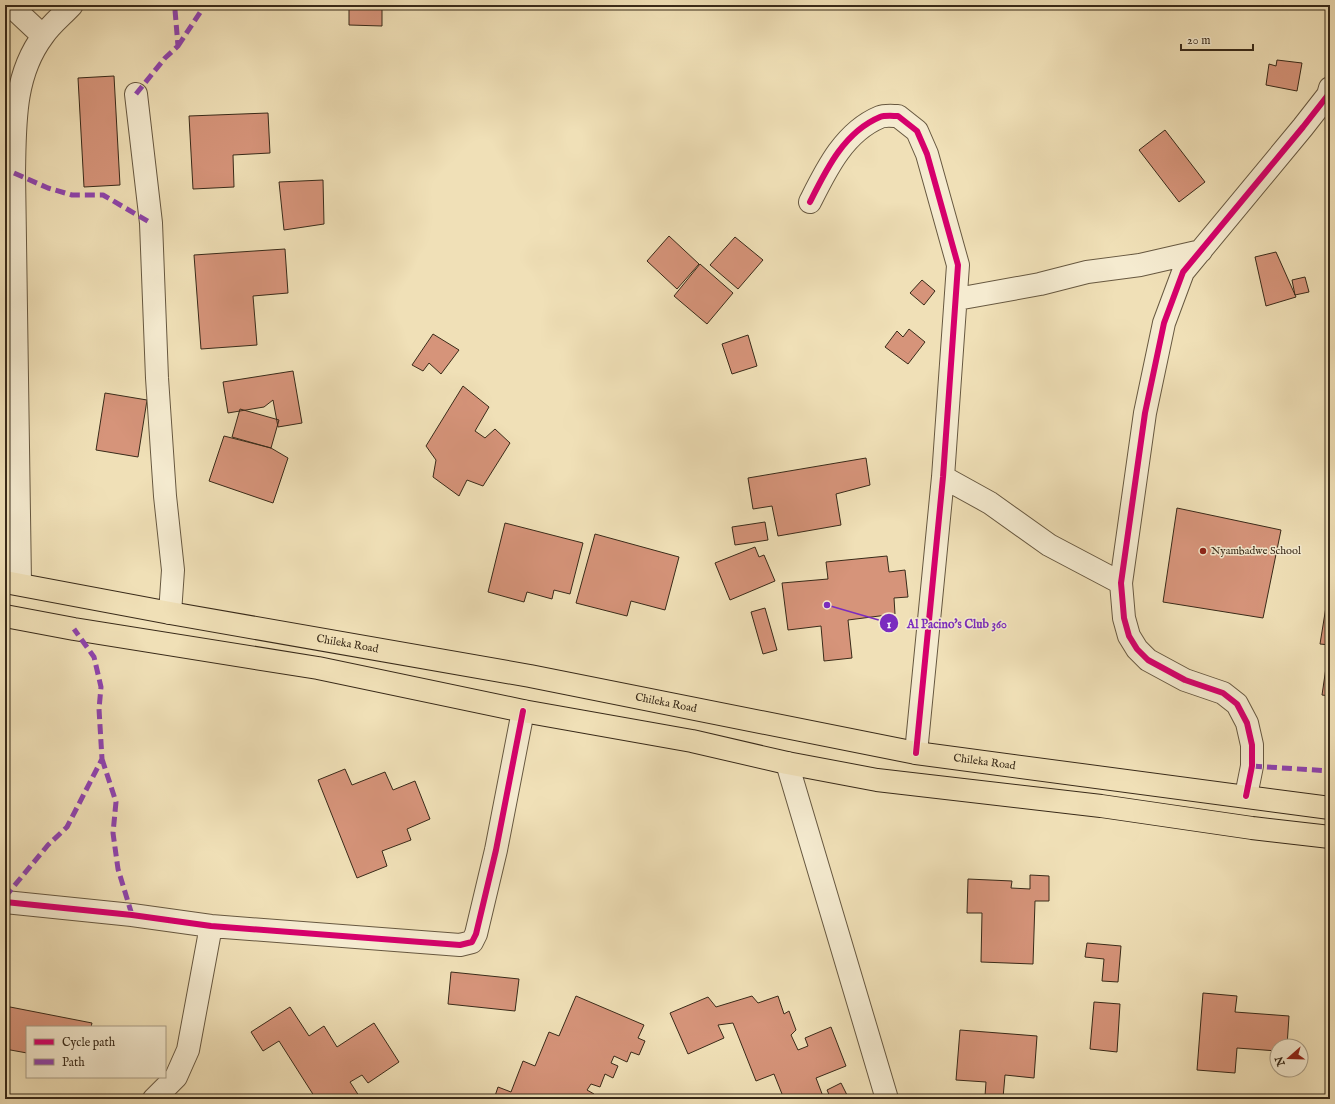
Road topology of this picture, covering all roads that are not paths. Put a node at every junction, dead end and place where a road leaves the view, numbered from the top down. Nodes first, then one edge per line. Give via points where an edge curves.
1 (10, 5) edge
2 (72, 5) edge
3 (42, 36) junction
4 (1330, 88) edge
5 (136, 94) dead end
6 (810, 202) dead end
7 (1201, 251) junction
8 (957, 299) junction
9 (943, 477) junction
10 (12, 583) edge
11 (1122, 583) junction
12 (170, 613) junction
13 (5, 616) edge
14 (523, 711) junction
15 (916, 753) junction
16 (787, 763) junction
17 (1246, 796) junction
18 (1330, 808) edge
19 (1330, 837) edge
20 (5, 902) edge
21 (212, 926) junction
22 (154, 1099) edge
23 (887, 1099) edge

1 - 3 street
2 - 3 street
3 - 10 street via 23,72 15,115
4 - 7 street via 1328,95 1303,127
5 - 12 street via 151,223 157,378 173,570
6 - 8 street via 828,165 856,131 881,116 898,116 917,131 927,154 958,265
7 - 8 street
7 - 11 street via 1183,272 1164,323 1145,413
8 - 9 street
9 - 11 street via 990,503 1049,545
9 - 15 street
10 - 12 highway, Chileka Road
11 - 17 street via 1124,618 1129,636 1137,649 1148,660 1185,680 1223,693 1237,704 1247,723 1252,745 1252,766
12 - 15 highway, Chileka Road via 530,676
13 - 14 highway via 318,668
14 - 16 highway via 692,741
14 - 21 street via 496,850 472,942 460,945
15 - 17 highway, Chileka Road
16 - 19 highway via 877,780 1101,806
16 - 23 street
17 - 18 highway, Chileka Road
20 - 21 street
21 - 22 street via 188,1050 176,1076

